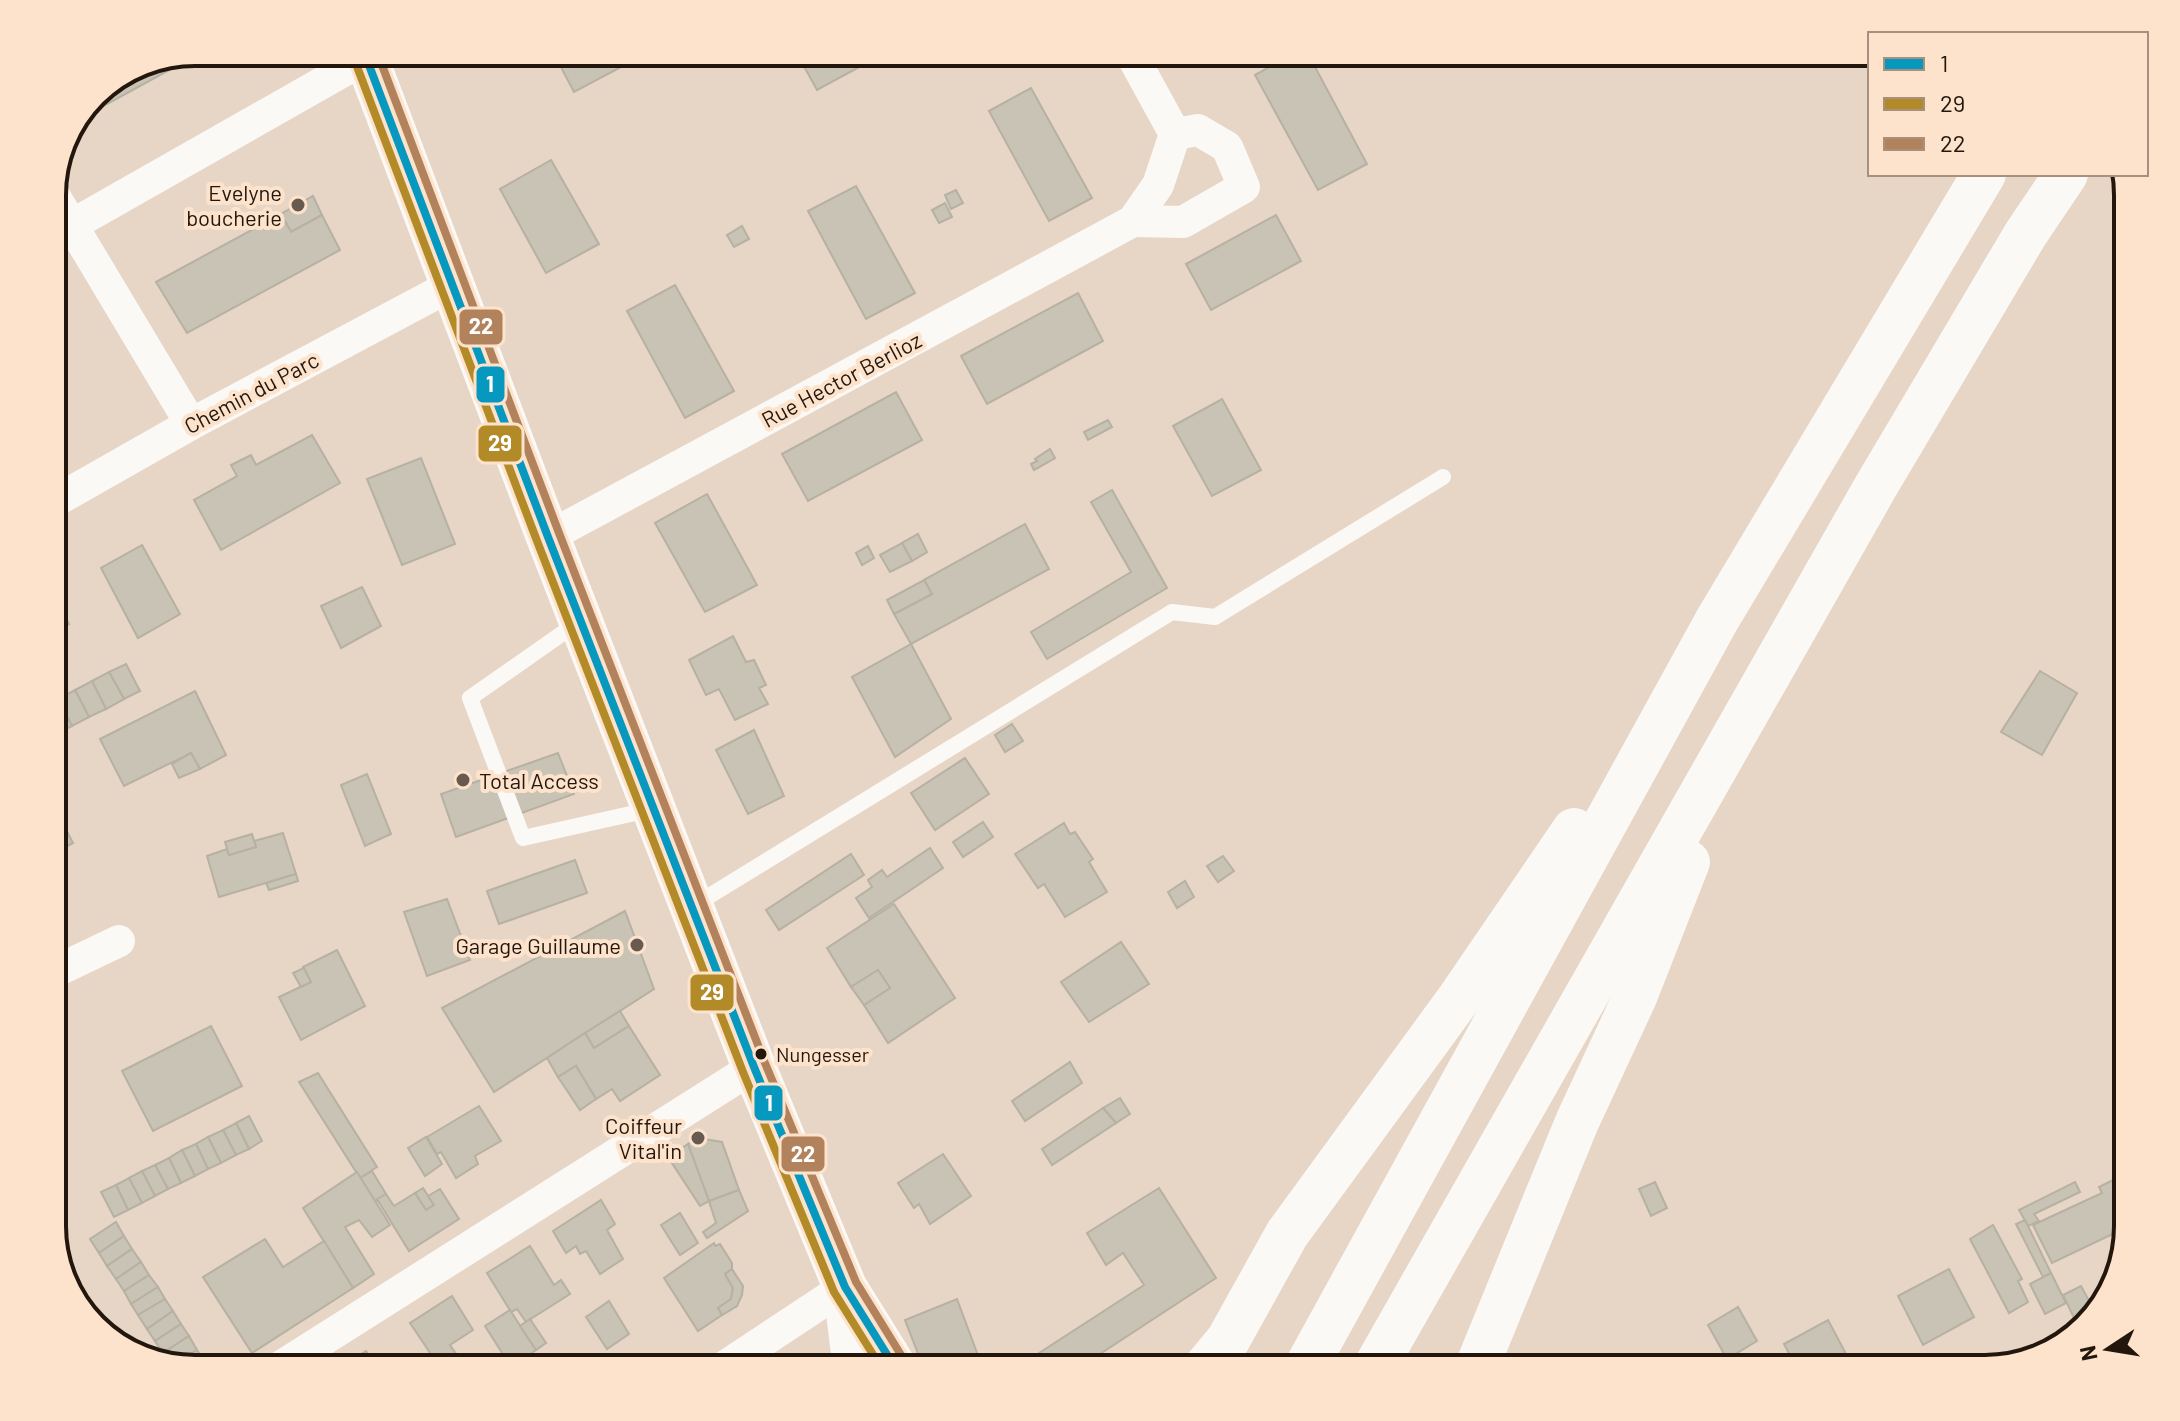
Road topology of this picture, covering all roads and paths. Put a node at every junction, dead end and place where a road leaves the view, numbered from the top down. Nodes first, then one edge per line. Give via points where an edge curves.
1 (346, 66) edge
2 (369, 66) edge
3 (1138, 66) edge
4 (1175, 134) junction
5 (1983, 176) edge
6 (2065, 176) edge
7 (66, 215) edge
8 (1133, 221) junction
9 (72, 225) junction
10 (452, 285) junction
11 (191, 424) junction
12 (1443, 477) dead end
13 (66, 495) edge
14 (548, 537) junction
15 (581, 620) junction
16 (1717, 620) junction
17 (1747, 714) junction
18 (653, 808) junction
19 (691, 907) junction
20 (119, 941) dead end
21 (66, 966) edge
22 (754, 1067) junction
23 (845, 1287) junction
24 (299, 1355) edge
25 (742, 1355) edge
26 (853, 1355) edge
27 (887, 1355) edge
28 (1216, 1355) edge
29 (1313, 1355) edge
30 (1382, 1355) edge
31 (1482, 1355) edge

1 - 9 street
2 - 10 main road
3 - 4 street
4 - 8 street, Rue Hector Berlioz via 1158,185
4 - 8 street, Rue Hector Berlioz via 1198,130 1227,147 1244,187 1183,222
5 - 16 main road
6 - 17 main road via 1876,486
7 - 9 street
8 - 14 street, Rue Hector Berlioz
9 - 11 street
10 - 11 street, Chemin du Parc
10 - 14 main road
11 - 13 street, Chemin du Parc
12 - 19 lane via 1215,617 1172,612
14 - 15 main road
15 - 18 main road
15 - 18 lane via 470,698 523,838
16 - 28 main road via 1460,997 1287,1234
16 - 29 main road
17 - 30 main road
17 - 31 main road via 1635,997 1577,1122
18 - 19 main road
19 - 22 main road
20 - 21 street
22 - 23 main road
22 - 24 street
23 - 25 street
23 - 26 main road
23 - 27 main road

